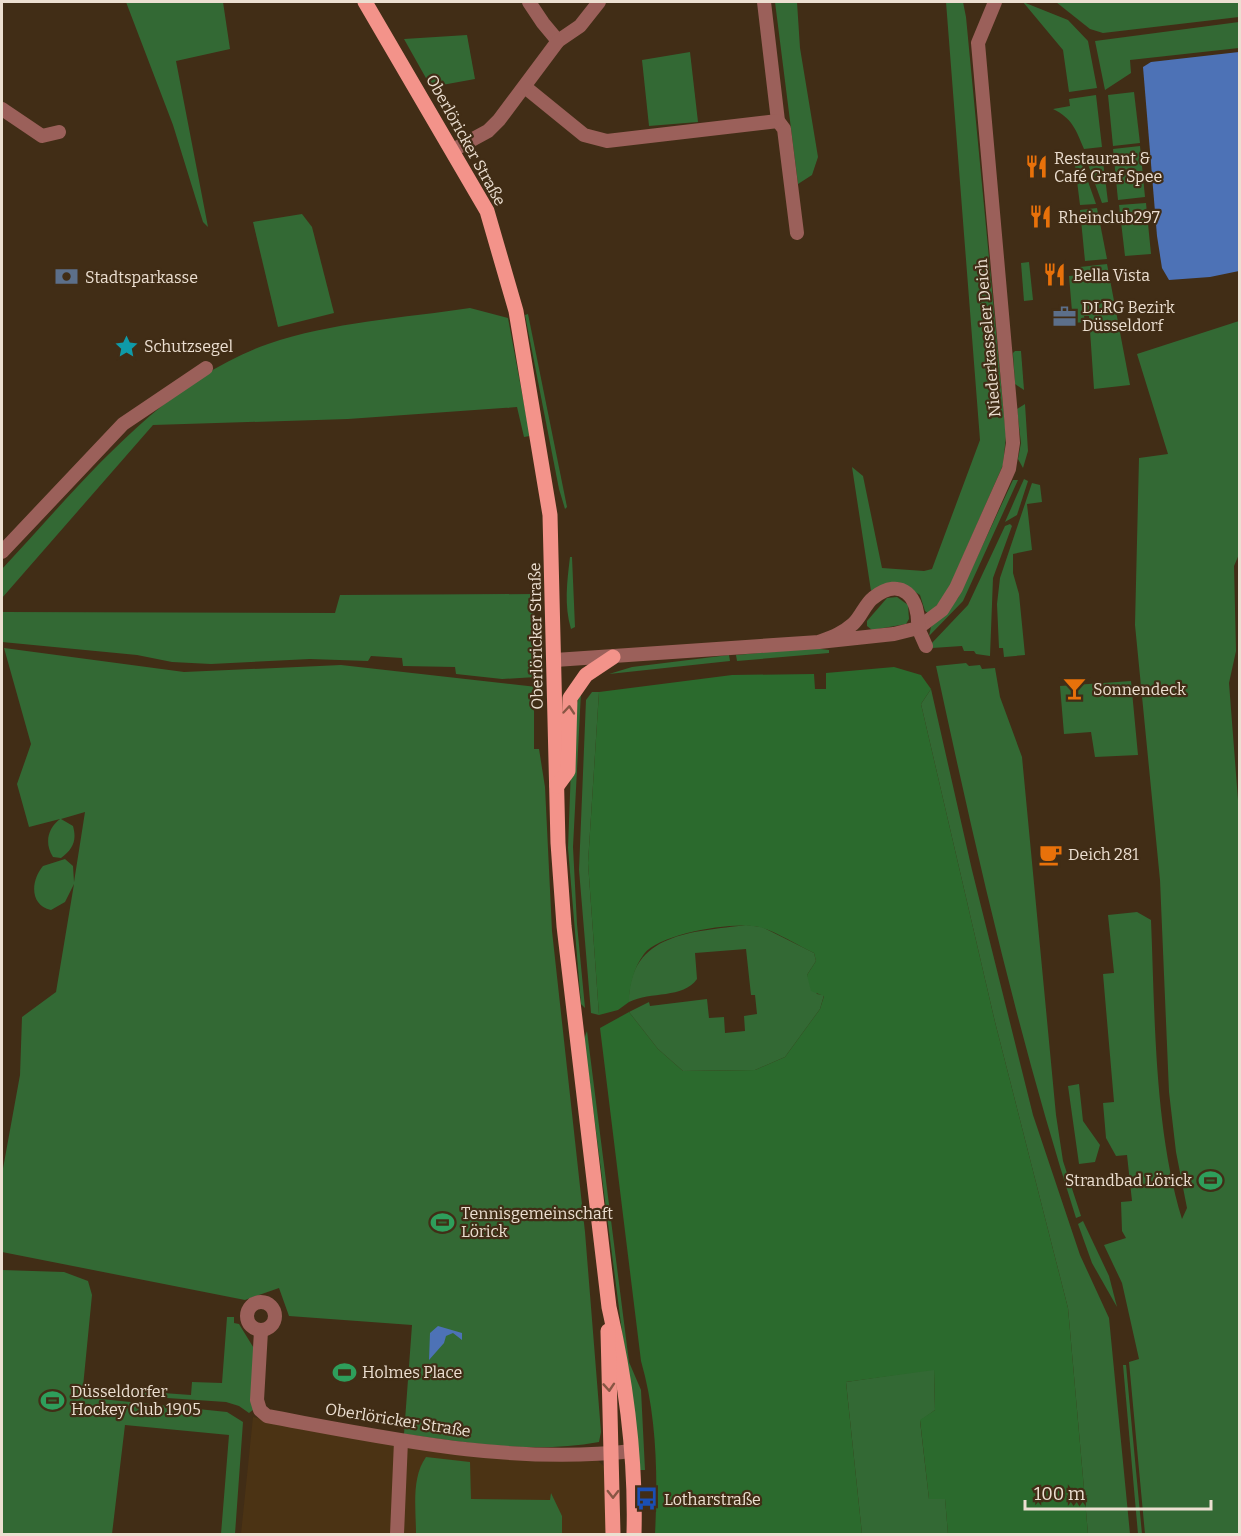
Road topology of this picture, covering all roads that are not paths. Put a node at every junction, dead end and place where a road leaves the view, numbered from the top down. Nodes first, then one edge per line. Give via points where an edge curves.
1 (365, 2) edge
2 (529, 2) edge
3 (599, 2) edge
4 (764, 2) edge
5 (995, 2) edge
6 (558, 41) junction
7 (525, 87) junction
8 (2, 109) edge
9 (778, 121) junction
10 (59, 132) dead end
11 (453, 150) junction
12 (797, 233) dead end
13 (206, 368) dead end
14 (2, 552) edge
15 (918, 628) junction
16 (819, 642) junction
17 (926, 646) dead end
18 (613, 657) junction
19 (555, 660) junction
20 (557, 786) junction
21 (609, 1307) junction
22 (261, 1330) dead end
23 (401, 1440) junction
24 (632, 1451) junction
25 (613, 1454) junction
26 (397, 1534) edge
27 (614, 1534) edge
28 (634, 1534) edge

1 - 11 main road, Oberlöricker Straße
2 - 6 street
3 - 6 street via 580,26
4 - 9 street
5 - 15 street, Niederkasseler Deich via 978,43 1012,461 956,588 942,610
6 - 7 street
7 - 9 street via 584,135 607,141
7 - 11 street via 488,131
8 - 10 street via 42,136
9 - 12 street via 784,129
11 - 19 main road, Oberlöricker Straße via 487,211 516,311 550,515
13 - 14 street via 123,424
15 - 16 street
15 - 16 street via 914,601 905,590 896,588 871,599 855,622
15 - 17 street
16 - 18 street
18 - 19 street
20 -> 18 main road via 568,771 570,698 586,675
19 - 20 main road, Oberlöricker Straße
20 - 21 main road, Oberlöricker Straße via 564,926
21 - 24 main road, Oberlöricker Straße via 621,1359
21 -> 25 main road, Oberlöricker Straße
22 - 23 street, Oberlöricker Straße via 257,1400 264,1415
23 - 25 street, Oberlöricker Straße via 494,1453
23 - 26 street
24 - 25 street, Oberlöricker Straße
24 - 28 main road
25 -> 27 main road

